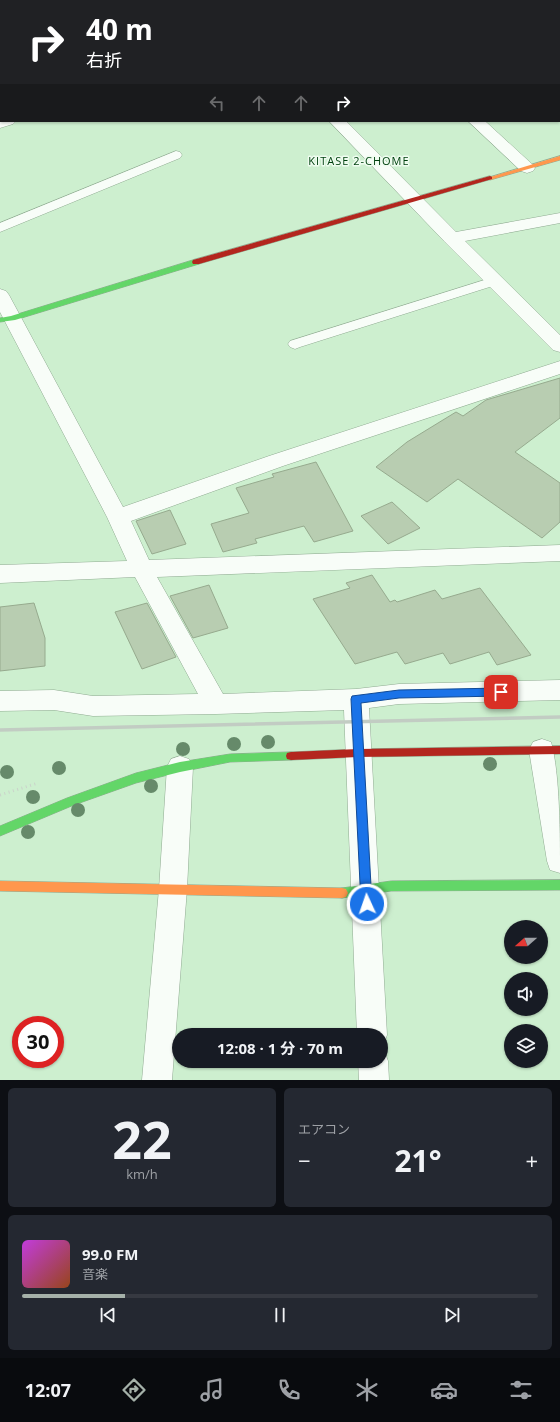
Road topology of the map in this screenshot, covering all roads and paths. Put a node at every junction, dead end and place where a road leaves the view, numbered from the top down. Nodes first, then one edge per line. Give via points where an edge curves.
1 (338, 122) edge
2 (477, 122) edge
3 (176, 155) dead end
4 (560, 158) edge
5 (527, 168) junction
6 (414, 200) junction
7 (560, 218) edge
8 (0, 228) edge
9 (451, 238) junction
10 (494, 281) junction
11 (0, 295) edge
12 (6, 319) edge
13 (295, 344) dead end
14 (560, 346) edge
15 (560, 367) edge
16 (118, 517) junction
17 (560, 553) edge
18 (142, 570) junction
19 (0, 574) edge
20 (560, 690) edge
21 (356, 699) junction
22 (0, 701) edge
23 (216, 704) junction
24 (551, 750) edge
25 (358, 753) junction
26 (180, 767) junction
27 (0, 831) edge
28 (560, 861) edge
29 (560, 885) edge
30 (0, 886) edge
31 (173, 889) junction
32 (366, 890) junction
33 (372, 1028) edge
34 (374, 1068) edge
35 (157, 1080) edge
36 (374, 1080) edge

1 - 6 street
2 - 5 street
3 - 8 lane
4 - 5 street
5 - 6 street
6 - 9 street
6 - 12 street
7 - 9 street
9 - 10 street
10 - 13 lane
10 - 14 street
11 - 12 street
12 - 16 street
15 - 16 street via 276,461
16 - 18 street
17 - 18 street
18 - 19 street
18 - 23 street
20 - 21 street via 399,694
21 - 23 street
21 - 25 street
22 - 23 street via 54,700 93,706
24 - 25 street
24 - 28 street
25 - 26 street via 230,758
25 - 32 street
26 - 27 street via 136,778 71,801
26 - 31 street
29 - 32 street via 391,886
30 - 31 street
31 - 32 street via 342,893
31 - 35 street
32 - 33 street
34 - 36 street

